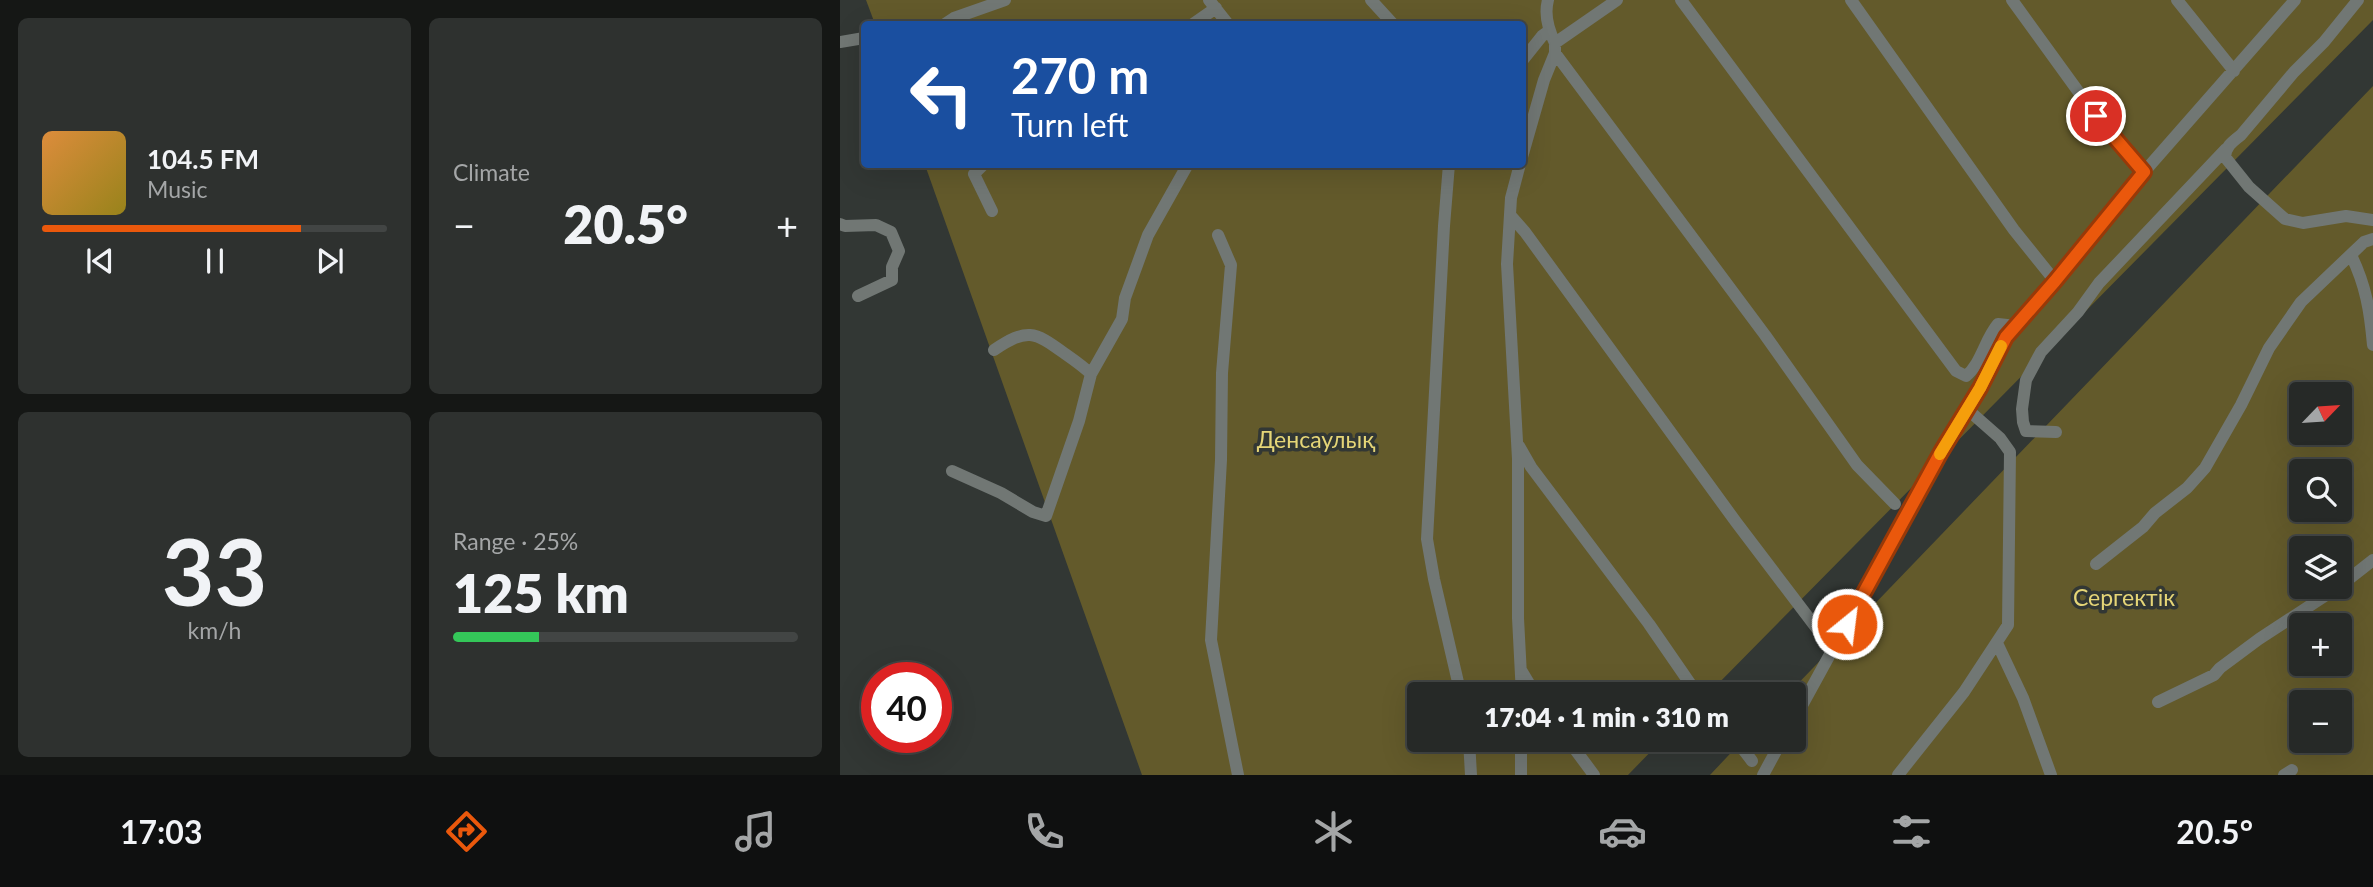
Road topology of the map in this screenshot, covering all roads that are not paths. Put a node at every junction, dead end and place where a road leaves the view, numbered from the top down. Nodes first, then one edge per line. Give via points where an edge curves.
1 (1005, 0) edge
2 (1371, 0) edge
3 (1617, 0) edge
4 (1681, 0) edge
5 (1850, 0) edge
6 (2012, 0) edge
7 (2178, 0) edge
8 (2295, 0) edge
9 (2358, 0) edge
10 (1546, 1) edge
11 (1212, 4) edge
12 (950, 21) edge
13 (1197, 21) edge
14 (1226, 21) edge
15 (1390, 21) edge
16 (861, 38) edge
17 (840, 42) edge
18 (1553, 42) junction
19 (1526, 56) edge
20 (2234, 71) junction
21 (1526, 143) edge
22 (2226, 149) junction
23 (980, 168) edge
24 (1186, 168) edge
25 (1449, 168) edge
26 (1519, 168) edge
27 (2144, 172) junction
28 (992, 211) dead end
29 (1510, 215) junction
30 (2373, 220) edge
31 (840, 224) edge
32 (1218, 235) dead end
33 (2373, 239) edge
34 (2351, 255) junction
35 (2055, 281) junction
36 (858, 296) dead end
37 (2016, 326) junction
38 (2373, 345) edge
39 (994, 350) dead end
40 (1091, 374) junction
41 (1967, 409) junction
42 (2056, 432) dead end
43 (1517, 443) junction
44 (952, 471) dead end
45 (1895, 504) dead end
46 (2373, 560) edge
47 (2096, 564) dead end
48 (2352, 577) edge
49 (2320, 599) edge
50 (2000, 638) junction
51 (1834, 648) junction
52 (1519, 667) junction
53 (1458, 682) edge
54 (1521, 682) edge
55 (1528, 682) edge
56 (1689, 682) edge
57 (1806, 698) edge
58 (2158, 702) dead end
59 (1470, 752) edge
60 (1521, 752) edge
61 (1577, 752) edge
62 (1745, 752) edge
63 (1775, 752) edge
64 (1752, 761) dead end
65 (1238, 775) edge
66 (1471, 775) edge
67 (1521, 775) edge
68 (1594, 775) edge
69 (1763, 775) edge
70 (1898, 775) edge
71 (2051, 775) edge

1 - 12 street
2 - 15 street
3 - 18 street
4 - 37 street via 1956,371 1966,376 1973,370 1998,324
5 - 35 street
6 - 27 street via 2096,116
7 - 20 street
8 - 20 street
9 - 22 street
10 - 18 street
11 - 13 street
11 - 14 street
16 - 17 street
18 - 19 street via 1542,36
18 - 21 street
18 - 45 street via 1857,466
20 - 27 street
22 - 30 street via 2225,157 2236,174 2284,219 2303,223 2346,216
22 - 42 street via 2099,283 2041,352 2026,380 2023,422 2026,431
23 - 28 street via 974,174
24 - 40 street via 1148,235 1122,319
25 - 53 street via 1427,539
26 - 29 street
27 - 35 street
29 - 43 street via 1507,264
29 - 51 street
31 - 36 street via 876,225 891,232 899,251 892,280
32 - 65 street via 1231,265 1211,640
33 - 34 street
34 - 38 street via 2369,302
34 - 47 street via 2301,302 2269,348 2205,468
35 - 37 street
37 - 41 street
39 - 40 street via 1025,334 1035,334
40 - 44 street via 1046,516
41 - 50 street via 2010,452 2007,625
41 - 51 street
43 - 52 street
43 - 56 street
46 - 48 street
49 - 58 street via 2259,639 2214,676
50 - 70 street
50 - 71 street
51 - 57 street
52 - 54 street
52 - 55 street
59 - 66 street
60 - 67 street
61 - 68 street
62 - 64 street
63 - 69 street

